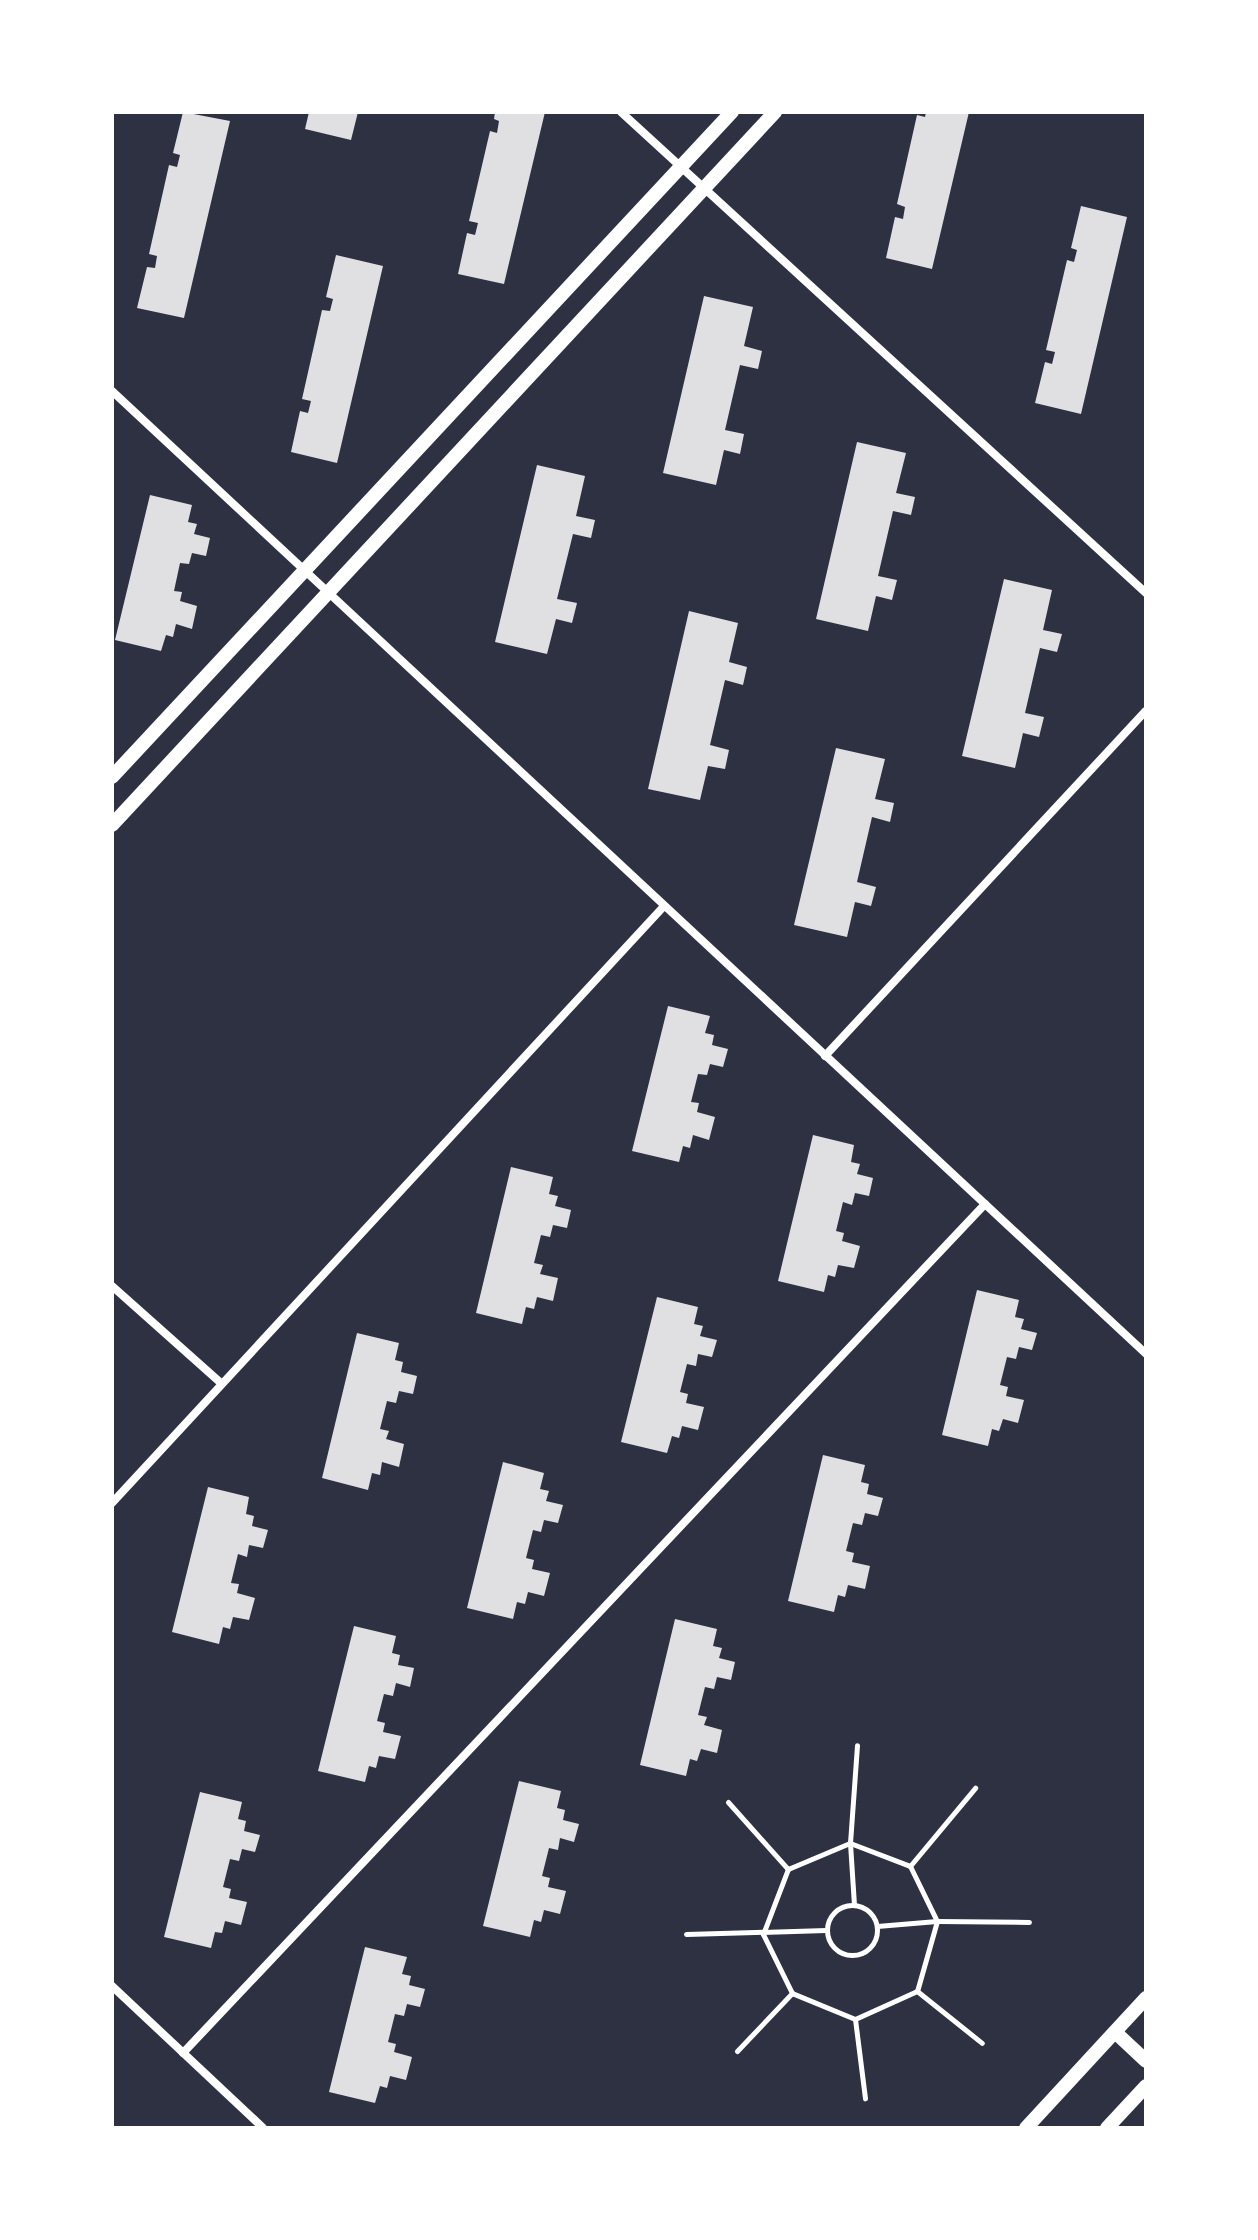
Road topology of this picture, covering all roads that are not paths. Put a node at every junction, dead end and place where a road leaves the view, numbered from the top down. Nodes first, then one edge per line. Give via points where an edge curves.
1 (621, 112) edge
2 (732, 112) edge
3 (775, 112) edge
4 (680, 168) junction
5 (703, 190) junction
6 (112, 391) edge
7 (305, 570) junction
8 (328, 592) junction
9 (1146, 593) edge
10 (1146, 711) edge
11 (112, 777) edge
12 (112, 825) edge
13 (664, 906) junction
14 (825, 1056) junction
15 (985, 1204) junction
16 (112, 1286) edge
17 (1146, 1354) edge
18 (222, 1384) junction
19 (112, 1503) edge
20 (112, 1986) edge
21 (1146, 1998) edge
22 (1115, 2032) junction
23 (183, 2053) junction
24 (1146, 2061) edge
25 (1146, 2086) edge
26 (263, 2128) edge
27 (1026, 2128) edge
28 (1107, 2128) edge

1 - 4 street
2 - 4 street
3 - 5 street
4 - 5 street
4 - 7 street
5 - 8 street
5 - 9 street
6 - 7 street
7 - 8 street
7 - 11 street
8 - 12 street
8 - 13 street
10 - 14 street
13 - 14 street
13 - 18 street
14 - 15 street
15 - 17 street
15 - 23 street
16 - 18 street
18 - 19 street
20 - 23 street
21 - 22 street
22 - 24 street
22 - 27 street
23 - 26 street
25 - 28 street

